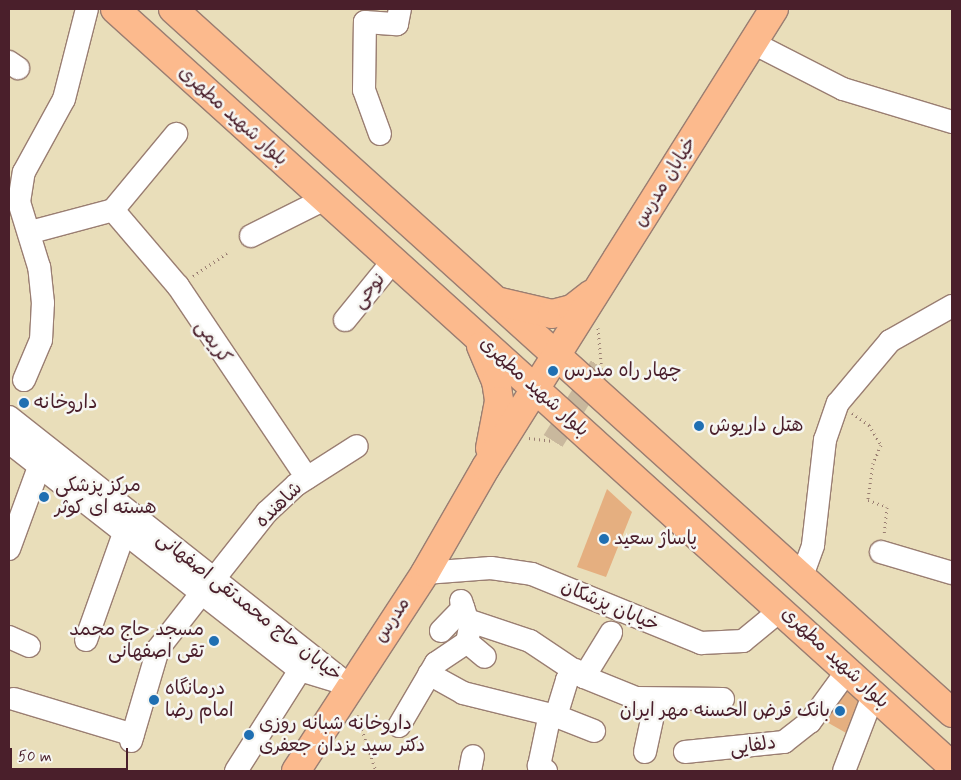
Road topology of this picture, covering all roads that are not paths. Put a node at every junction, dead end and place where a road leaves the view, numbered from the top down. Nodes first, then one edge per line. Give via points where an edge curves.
1 (87, 9) edge
2 (115, 9) edge
3 (173, 9) edge
4 (400, 9) edge
5 (774, 9) edge
6 (753, 43) junction
7 (226, 57) junction
8 (200, 87) junction
9 (952, 122) edge
10 (176, 134) dead end
11 (380, 134) dead end
12 (16, 170) edge
13 (325, 199) junction
14 (381, 199) junction
15 (113, 210) junction
16 (358, 229) junction
17 (31, 232) junction
18 (251, 236) dead end
19 (393, 261) junction
20 (596, 290) junction
21 (487, 297) junction
22 (952, 306) edge
23 (345, 320) dead end
24 (472, 332) junction
25 (556, 356) junction
26 (24, 380) dead end
27 (535, 388) junction
28 (9, 417) edge
29 (9, 442) edge
30 (357, 446) dead end
31 (40, 467) junction
32 (486, 467) junction
33 (307, 478) junction
34 (124, 533) junction
35 (9, 549) edge
36 (882, 552) road end
37 (425, 573) junction
38 (952, 573) edge
39 (802, 576) junction
40 (208, 587) junction
41 (782, 609) junction
42 (465, 618) junction
43 (441, 631) dead end
44 (611, 633) dead end
45 (86, 640) dead end
46 (485, 656) dead end
47 (300, 670) junction
48 (848, 670) junction
49 (580, 673) junction
50 (429, 674) junction
51 (348, 685) junction
52 (874, 693) junction
53 (723, 699) dead end
54 (14, 700) dead end
55 (656, 701) junction
56 (952, 713) edge
57 (553, 715) junction
58 (400, 726) dead end
59 (594, 732) dead end
60 (645, 752) dead end
61 (685, 752) dead end
62 (952, 766) edge
63 (236, 771) edge
64 (296, 771) edge
65 (546, 771) edge
66 (844, 771) edge

1 - 12 street via 64,99
2 - 8 main road, بلوار شهید مطهری
3 - 7 main road, بلوار شهید مطهری
4 - 11 street via 397,24 365,22 364,90
5 - 6 main road, خیابان مدرس
6 - 9 street via 843,88
6 - 20 main road, خیابان مدرس
7 - 8 main road
7 - 14 main road, بلوار شهید مطهری
8 - 13 main road, بلوار شهید مطهری
10 - 15 street
12 - 17 street via 20,202
13 - 16 main road, بلوار شهید مطهری
13 - 18 street
14 - 16 main road
14 - 21 main road, بلوار شهید مطهری
15 - 17 street
15 - 33 street, کریمی via 178,286
16 - 19 main road, بلوار شهید مطهری
17 - 26 street via 43,302 41,340
19 - 23 street, نوحی
19 - 24 main road, بلوار شهید مطهری
20 - 21 main road via 572,309 552,314 526,311
20 - 25 main road, خیابان مدرس
21 - 25 main road, بلوار شهید مطهری
22 - 39 street via 890,340 838,403 825,440 812,545
24 - 27 main road, بلوار شهید مطهری
24 - 32 main road via 486,353 500,401
25 - 27 main road, خیابان مدرس
25 - 39 main road, بلوار شهید مطهری
27 - 32 main road, مدرس
27 - 41 main road, بلوار شهید مطهری
28 - 40 street, خیابان حاج محمدتقی اصفهانی
29 - 31 street, خیابان حاج محمدتقی اصفهانی
30 - 33 street, شاهنده
31 - 34 street, خیابان حاج محمدتقی اصفهانی
31 - 35 street
32 - 37 main road, مدرس
33 - 40 street, شاهنده via 268,512
34 - 40 street, خیابان حاج محمدتقی اصفهانی
34 - 45 street
36 - 38 street
37 - 41 street, خیابان پزشکان via 491,568 532,574 701,643 743,641
37 - 51 main road, مدرس
39 - 41 main road
39 - 56 main road, بلوار شهید مطهری
40 - 47 street, خیابان حاج محمدتقی اصفهانی
40 - 51 street, خیابان حاج محمدتقی اصفهانی
40 - 54 street, شاهنده via 158,649 132,738
41 - 48 main road, بلوار شهید مطهری
42 - 43 street
42 - 46 street
42 - 49 street via 530,640
42 - 50 street
44 - 49 street
47 - 51 street, خیابان حاج محمدتقی اصفهانی
47 - 63 street
48 - 52 main road, بلوار شهید مطهری
48 - 61 street, دلفایی via 810,722 784,742
49 - 55 street
49 - 57 street via 567,680
50 - 57 street via 463,694
50 - 58 street
51 - 64 main road, مدرس
52 - 62 main road, بلوار شهید مطهری
52 - 66 street
53 - 55 street
55 - 60 street
57 - 59 street
57 - 65 street via 540,748 540,766

